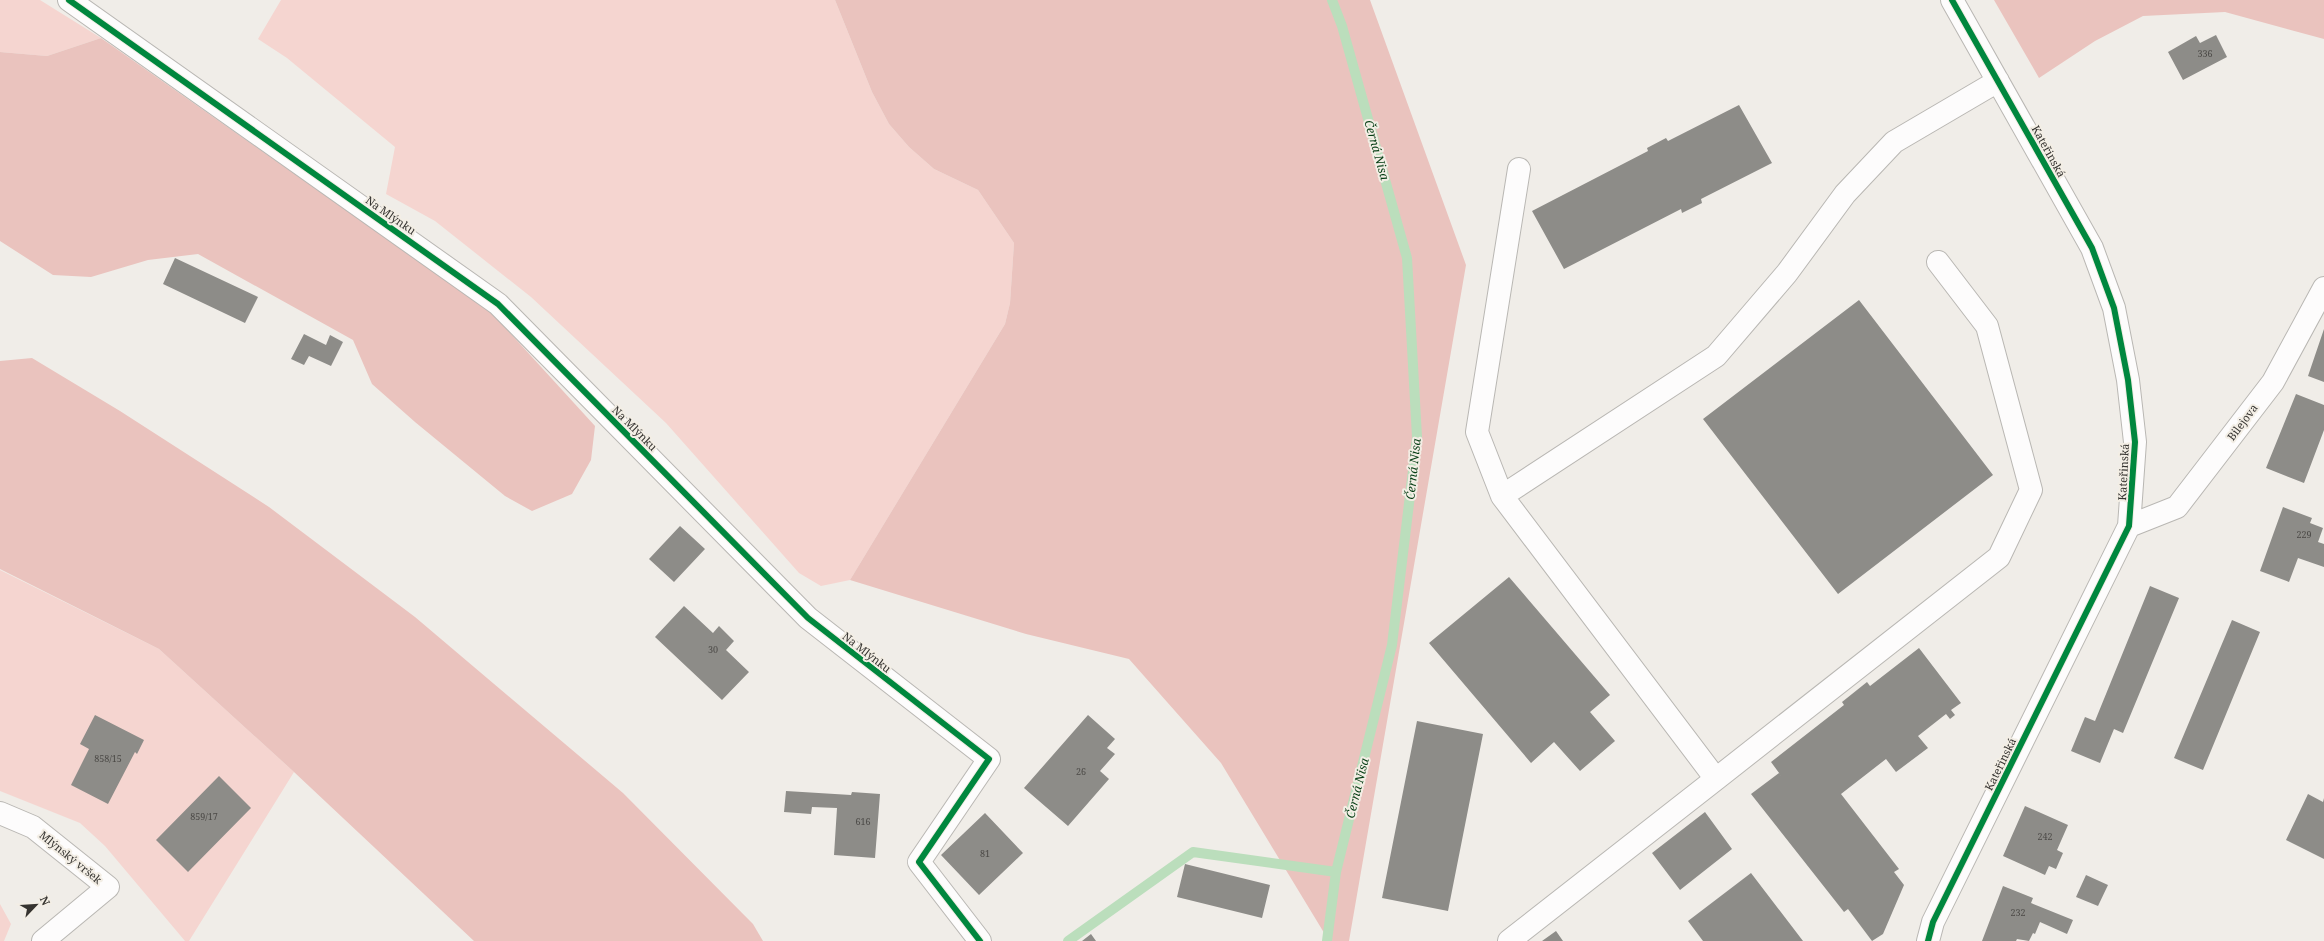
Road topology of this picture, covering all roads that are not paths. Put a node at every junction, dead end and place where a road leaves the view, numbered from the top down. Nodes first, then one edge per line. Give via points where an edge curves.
1 (68, 0) edge
2 (1952, 0) edge
3 (1998, 81) junction
4 (1519, 169) dead end
5 (1938, 262) dead end
6 (2324, 288) edge
7 (1502, 496) junction
8 (2129, 526) junction
9 (1716, 778) junction
10 (0, 814) edge
11 (43, 941) edge
12 (980, 941) edge
13 (1509, 941) edge
14 (1928, 941) edge

1 - 12 street, Na Mlýnku via 498,304 808,618 989,759 919,862
2 - 3 street, Kateřinská
3 - 7 street via 1894,142 1845,194 1787,273 1716,356
3 - 8 street, Kateřinská via 2092,248 2114,308 2128,380 2135,442
4 - 7 street via 1477,432
5 - 9 street via 1987,326 2031,490 1999,557
6 - 8 street, Bilejova via 2273,382 2177,507
7 - 9 street
8 - 14 street, Kateřinská via 1933,922
9 - 13 street
10 - 11 street, Mlýnský vršek via 33,827 108,887

